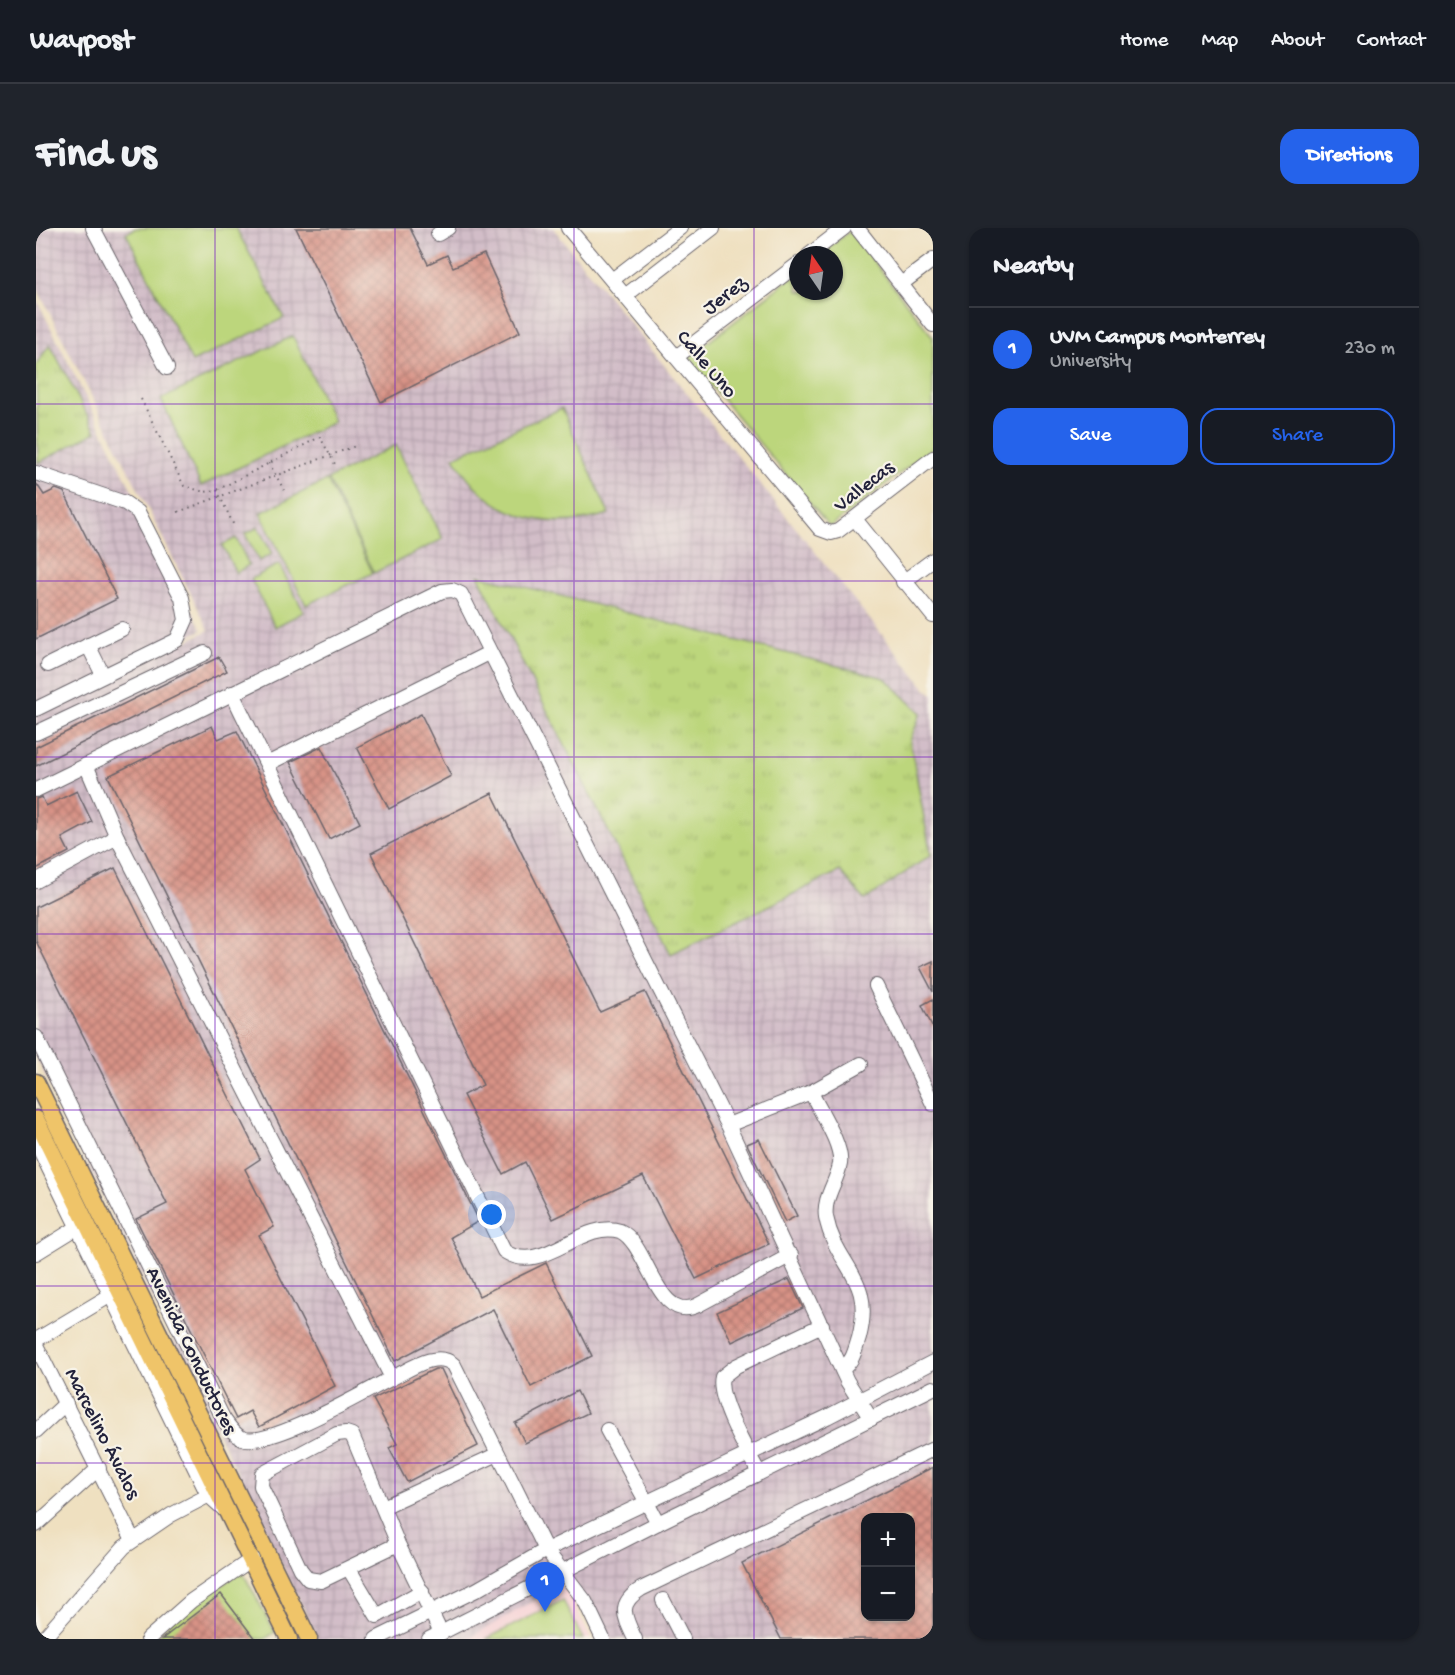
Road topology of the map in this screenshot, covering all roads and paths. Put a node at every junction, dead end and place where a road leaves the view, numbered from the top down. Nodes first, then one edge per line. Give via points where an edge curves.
1 (93, 228) edge
2 (568, 228) edge
3 (680, 228) edge
4 (713, 228) edge
5 (844, 228) edge
6 (857, 228) edge
7 (821, 246) edge
8 (933, 260) edge
9 (789, 271) edge
10 (612, 280) junction
11 (901, 284) junction
12 (625, 296) junction
13 (933, 325) edge
14 (676, 357) junction
15 (167, 368) dead end
16 (141, 399) dead end
17 (358, 445) dead end
18 (330, 456) junction
19 (933, 458) edge
20 (269, 463) junction
21 (336, 466) dead end
22 (36, 473) edge
23 (275, 475) junction
24 (217, 490) junction
25 (284, 490) dead end
26 (220, 497) junction
27 (178, 512) dead end
28 (855, 519) junction
29 (815, 525) joint
30 (235, 528) dead end
31 (933, 560) edge
32 (903, 582) junction
33 (933, 616) edge
34 (122, 629) dead end
35 (88, 645) junction
36 (204, 653) dead end
37 (489, 653) junction
38 (48, 665) dead end
39 (103, 675) junction
40 (232, 693) junction
41 (36, 709) edge
42 (36, 733) edge
43 (267, 764) junction
44 (86, 765) junction
45 (36, 790) edge
46 (117, 837) junction
47 (36, 881) edge
48 (876, 987) dead end
49 (36, 1037) edge
50 (861, 1064) dead end
51 (36, 1082) edge
52 (811, 1092) junction
53 (933, 1104) edge
54 (36, 1119) edge
55 (728, 1125) junction
56 (36, 1142) edge
57 (44, 1156) edge
58 (81, 1225) junction
59 (36, 1253) edge
60 (791, 1255) junction
61 (114, 1293) junction
62 (822, 1325) junction
63 (36, 1340) edge
64 (36, 1345) edge
65 (927, 1365) edge
66 (842, 1369) junction
67 (392, 1378) junction
68 (933, 1388) edge
69 (858, 1399) junction
70 (66, 1403) junction
71 (826, 1417) junction
72 (871, 1419) junction
73 (608, 1430) dead end
74 (36, 1431) edge
75 (838, 1436) junction
76 (933, 1449) edge
77 (498, 1454) junction
78 (748, 1454) junction
79 (99, 1467) junction
80 (759, 1473) junction
81 (213, 1492) junction
82 (646, 1502) junction
83 (383, 1507) junction
84 (658, 1522) junction
85 (36, 1525) edge
86 (133, 1540) junction
87 (398, 1544) junction
88 (546, 1550) junction
89 (252, 1559) junction
90 (349, 1569) junction
91 (563, 1570) junction
92 (422, 1591) junction
93 (663, 1600) dead end
94 (431, 1612) junction
95 (435, 1636) edge
96 (43, 1639) edge
97 (148, 1639) edge
98 (290, 1639) edge
99 (309, 1639) edge
100 (376, 1639) edge
101 (603, 1639) edge
102 (635, 1639) edge
103 (683, 1639) edge

1 - 15 street
2 - 10 street, Calle Uno
3 - 10 street
4 - 12 street
5 - 7 street
6 - 11 street
8 - 11 street
9 - 14 street, Jerez
10 - 12 street, Calle Uno
11 - 13 street
12 - 14 street, Calle Uno
14 - 29 street, Calle Uno
16 - 24 path via 184,486 204,492
17 - 18 path
18 - 20 path via 320,437
18 - 21 path
18 - 23 path
19 - 28 street, Vallecas
20 - 23 path
20 - 24 path
22 - 39 street via 125,503 138,512 182,598 186,620 177,640
23 - 25 path
23 - 26 path
24 - 26 path
26 - 27 path
26 - 30 path
28 - 29 street, Vallecas via 831,533
28 - 32 street
31 - 32 street
32 - 33 street
34 - 35 street
35 - 38 street
35 - 39 street
36 - 42 street
37 - 40 street via 461,594 447,589
37 - 43 street
37 - 55 street
39 - 41 street
40 - 43 street
40 - 44 street
43 - 60 street via 504,1251 527,1258 598,1230 615,1229 625,1233 634,1244 667,1300 686,1309
44 - 45 street
44 - 46 street
46 - 47 street
46 - 67 street
48 - 53 street
49 - 67 street via 223,1418 236,1434 243,1439 267,1438
50 - 52 street
51 - 99 main road, Avenida Conductores
52 - 55 street
52 - 66 street via 840,1154 826,1220 861,1290 864,1309 853,1357
54 - 57 main road, Avenida Conductores
55 - 60 street
56 - 57 street
57 - 58 main road, Avenida Conductores
58 - 59 street
58 - 61 main road, Avenida Conductores
60 - 62 street
61 - 63 street
61 - 81 main road, Avenida Conductores
62 - 66 street
62 - 78 street via 736,1366 722,1377 720,1386
64 - 70 street, Marcelino Ávalos
65 - 68 street
65 - 69 street
66 - 69 street
67 - 77 street via 431,1360 449,1360
68 - 72 street
69 - 71 street
69 - 72 street
70 - 74 street
70 - 79 street, Marcelino Ávalos
71 - 75 street
71 - 78 street
72 - 75 street
73 - 82 street
75 - 80 street
76 - 102 street via 641,1589 624,1606
77 - 83 street
77 - 88 street
78 - 80 street
78 - 82 street
79 - 85 street
79 - 86 street, Marcelino Ávalos
80 - 84 street
81 - 86 street
81 - 89 main road, Avenida Conductores via 231,1514
82 - 84 street
82 - 88 street
83 - 87 street
83 - 90 street via 349,1433 337,1434 262,1474 261,1486 303,1575 321,1581
84 - 91 street
86 - 96 street
87 - 90 street
87 - 92 street
88 - 91 street
88 - 94 street
89 - 97 street via 191,1601
89 - 98 main road, Avenida Conductores
90 - 92 street via 377,1616
91 - 95 street
91 - 101 street via 585,1601
92 - 94 street
93 - 103 street
94 - 95 street
94 - 100 street

